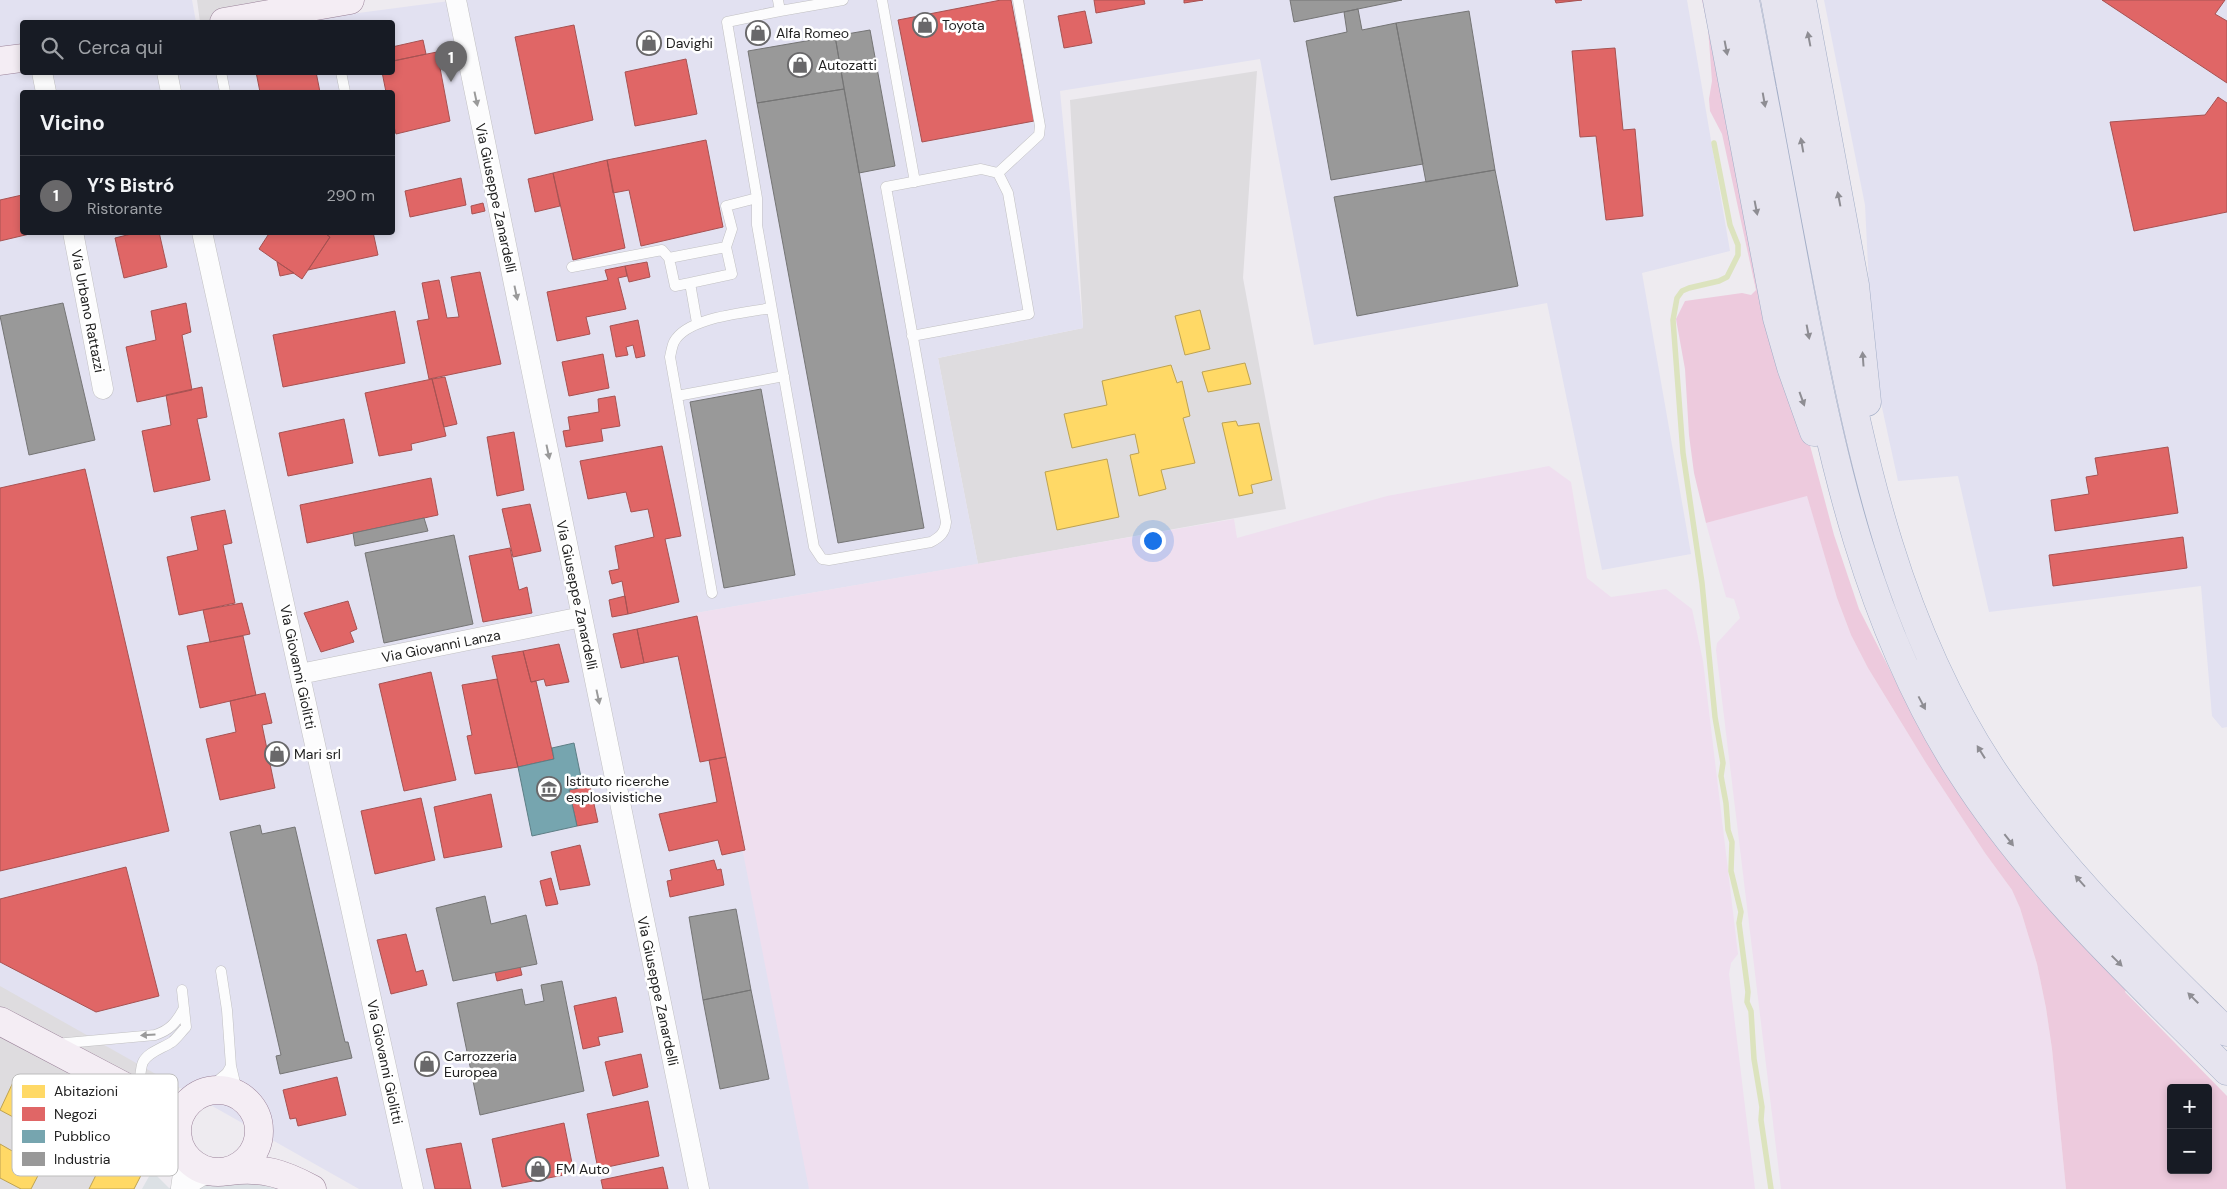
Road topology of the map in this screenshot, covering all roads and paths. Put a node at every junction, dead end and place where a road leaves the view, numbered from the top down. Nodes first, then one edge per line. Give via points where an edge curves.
1 (456, 0) edge
2 (778, 0) edge
3 (843, 0) edge
4 (882, 0) edge
5 (1018, 0) edge
6 (1717, 0) edge
7 (1745, 0) edge
8 (1775, 0) edge
9 (1802, 0) edge
10 (334, 5) edge
11 (780, 12) junction
12 (237, 20) edge
13 (20, 58) edge
14 (0, 61) edge
15 (43, 75) edge
16 (168, 75) edge
17 (222, 75) edge
18 (342, 75) edge
19 (46, 90) edge
20 (171, 90) edge
21 (225, 90) edge
22 (345, 90) edge
23 (998, 174) junction
24 (915, 182) junction
25 (757, 198) junction
26 (74, 235) edge
27 (203, 235) edge
28 (726, 247) junction
29 (669, 258) junction
30 (572, 267) dead end
31 (690, 283) junction
32 (771, 308) junction
33 (697, 323) junction
34 (912, 336) junction
35 (784, 376) junction
36 (103, 389) dead end
37 (677, 396) junction
38 (712, 594) dead end
39 (582, 617) junction
40 (1902, 664) junction
41 (300, 674) junction
42 (1948, 694) junction
43 (221, 971) dead end
44 (182, 990) dead end
45 (184, 1008) junction
46 (0, 1021) edge
47 (2227, 1032) edge
48 (46, 1045) junction
49 (231, 1066) junction
50 (2227, 1071) edge
51 (101, 1074) edge
52 (141, 1074) edge
53 (202, 1094) junction
54 (178, 1099) edge
55 (249, 1108) junction
56 (178, 1141) edge
57 (180, 1145) junction
58 (223, 1172) junction
59 (308, 1187) edge
60 (181, 1189) edge
61 (413, 1189) edge
62 (699, 1189) edge

1 -> 39 street, Via Giuseppe Zanardelli
2 - 11 lane
3 - 11 lane
4 - 24 lane
5 - 23 lane via 1039,135
6 -> 40 highway via 1785,350 1819,449 1861,593 1874,621
7 -> 40 highway via 1808,334 1842,489 1872,589
42 -> 8 highway via 1905,598 1870,480 1836,326
42 -> 9 highway via 1901,554 1876,456 1869,420 1855,284
10 - 12 main road
11 - 25 lane via 727,22
13 - 14 main road
15 - 19 street
16 - 20 street
17 - 21 lane
18 - 22 lane
23 - 24 lane via 981,169
23 - 34 lane via 1008,193 1029,314
24 - 34 lane via 886,187
25 - 28 lane via 726,206 732,229
25 - 32 lane via 757,225
26 - 36 street, Via Urbano Rattazzi
27 - 41 street, Via Giovanni Giolitti
28 - 29 lane
28 - 31 lane via 732,274
29 - 30 lane via 662,250
29 - 31 lane via 675,286
31 - 33 lane
32 - 33 lane
32 - 35 lane
33 - 37 lane via 685,329 674,342 670,357
34 - 35 lane via 946,522 939,538 931,542 830,560 817,554
35 - 37 lane
37 - 38 lane
39 - 41 street, Via Giovanni Lanza
39 -> 62 street, Via Giuseppe Zanardelli
40 -> 50 highway via 1960,770 2020,854 2105,948
41 - 61 street, Via Giovanni Giolitti
47 -> 42 highway via 2106,910 2040,836 1991,768
43 - 49 lane
44 - 45 lane
45 -> 48 lane via 177,1022 155,1035
45 - 52 lane via 186,1027 173,1041 143,1061
46 - 48 main road
48 - 51 main road
49 - 53 lane
49 - 55 lane via 236,1087
53 - 54 main road
53 - 55 main road via 216,1090 229,1092
53 - 57 main road via 182,1112 178,1125
55 - 58 main road via 260,1131 258,1144 242,1166
55 - 59 main road via 279,1155
56 - 57 main road
57 - 58 main road via 191,1162 202,1170
57 - 60 street via 184,1167
58 - 59 main road via 277,1172
58 - 60 street via 201,1176

